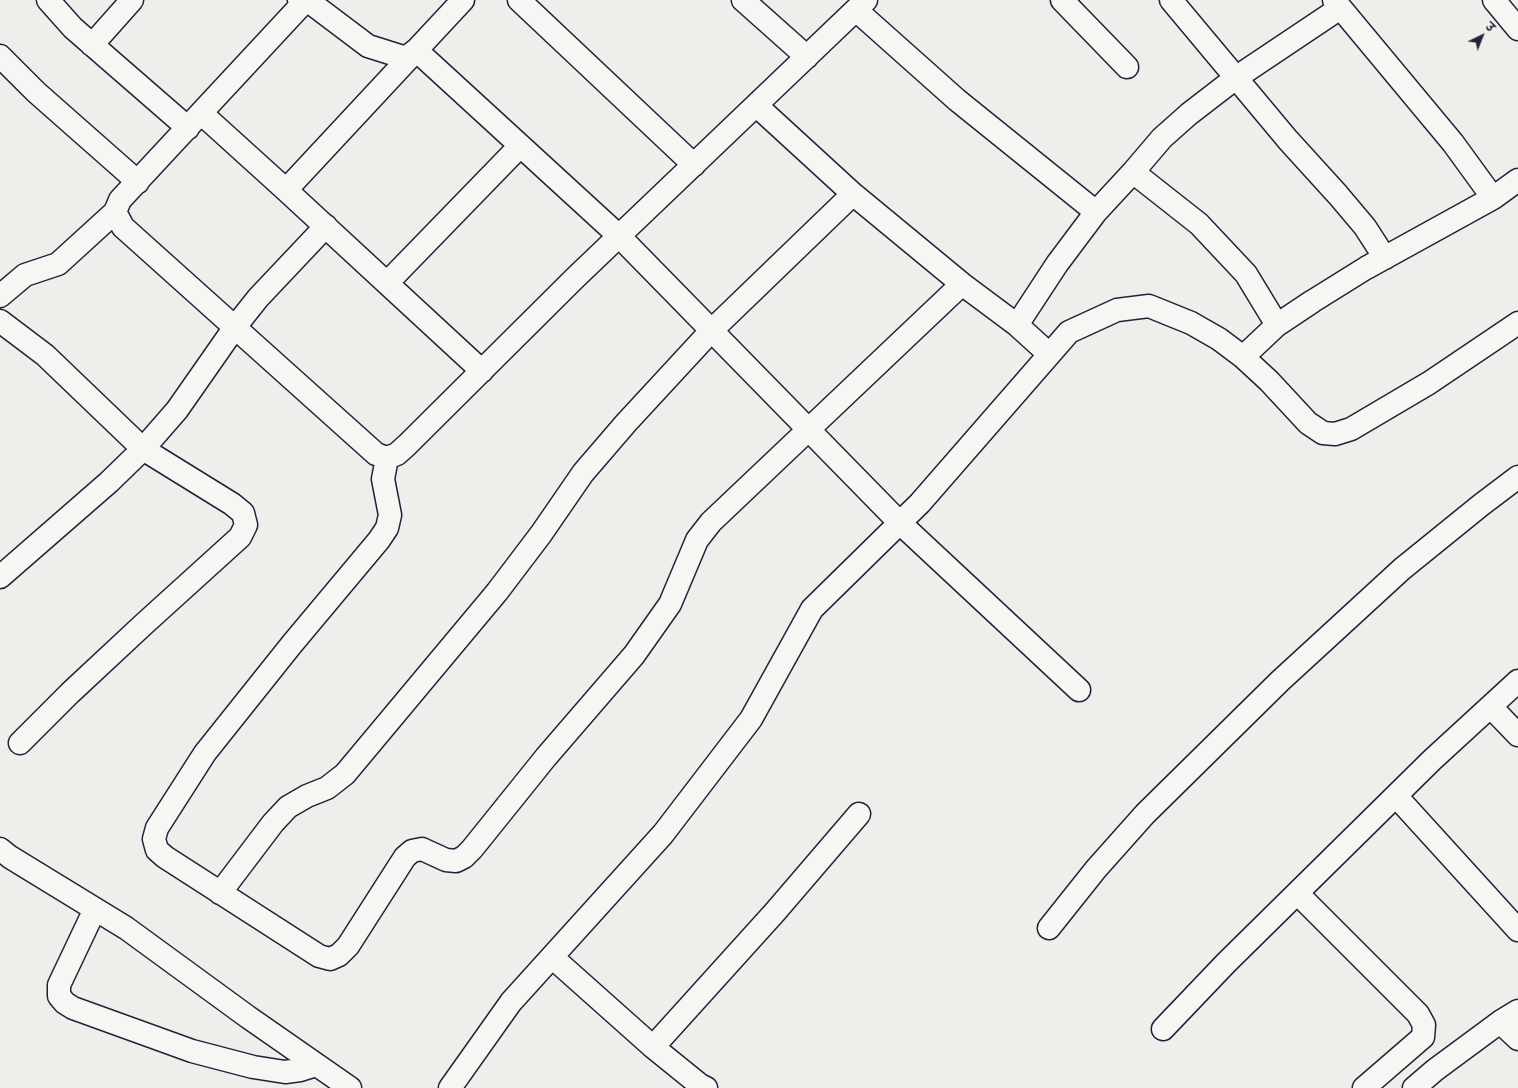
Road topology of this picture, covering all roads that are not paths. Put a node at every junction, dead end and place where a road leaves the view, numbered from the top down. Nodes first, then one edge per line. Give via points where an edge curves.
1 (48, 0) edge
2 (132, 0) edge
3 (463, 0) edge
4 (519, 0) edge
5 (743, 0) edge
6 (1062, 0) edge
7 (1171, 0) edge
8 (1494, 0) edge
9 (302, 1) edge
10 (1337, 4) edge
11 (861, 5) edge
12 (1518, 30) edge
13 (92, 44) junction
14 (416, 50) junction
15 (0, 56) edge
16 (807, 58) junction
17 (1127, 67) dead end
18 (1236, 77) junction
19 (757, 106) junction
20 (195, 121) junction
21 (520, 146) junction
22 (694, 165) junction
23 (1133, 172) junction
24 (1518, 180) edge
25 (138, 182) junction
26 (286, 190) junction
27 (853, 194) junction
28 (1493, 198) junction
29 (115, 212) junction
30 (1096, 212) junction
31 (326, 226) junction
32 (620, 236) junction
33 (1385, 258) junction
34 (387, 283) junction
35 (962, 284) junction
36 (0, 296) edge
37 (0, 321) edge
38 (1518, 323) edge
39 (1016, 325) junction
40 (1277, 325) junction
41 (235, 327) junction
42 (710, 331) junction
43 (1049, 354) junction
44 (1243, 357) junction
45 (482, 371) junction
46 (808, 430) junction
47 (143, 449) junction
48 (387, 458) junction
49 (1518, 477) edge
50 (900, 522) junction
51 (0, 577) edge
52 (1518, 681) edge
53 (1078, 690) dead end
54 (1491, 707) junction
55 (1518, 735) edge
56 (20, 743) dead end
57 (1396, 796) junction
58 (859, 814) dead end
59 (0, 849) edge
60 (220, 893) junction
61 (1297, 893) junction
62 (95, 909) junction
63 (1049, 928) dead end
64 (1518, 930) edge
65 (552, 957) junction
66 (1509, 1016) edge
67 (1163, 1029) dead end
68 (1518, 1039) edge
69 (653, 1047) junction
70 (316, 1065) junction
71 (350, 1088) edge
72 (450, 1088) edge
73 (706, 1088) edge
74 (1364, 1088) edge
75 (1414, 1088) edge

1 - 13 street via 73,28
2 - 13 street
3 - 14 street
4 - 22 street
5 - 16 street
6 - 17 street
7 - 18 street
8 - 12 street
9 - 14 street via 311,3 368,46 406,58
9 - 20 street
10 - 18 street
10 - 28 street via 1453,143
11 - 16 street
11 - 30 street via 957,100
13 - 20 street
14 - 21 street
14 - 26 street
15 - 25 street via 36,92
16 - 19 street
18 - 23 street via 1162,138
18 - 33 street via 1365,227
19 - 22 street
19 - 27 street
20 - 25 street
20 - 26 street
21 - 32 street
21 - 34 street
22 - 32 street
23 - 30 street
23 - 40 street via 1199,224 1215,240 1246,274
24 - 28 street
25 - 29 street via 120,200
26 - 31 street
27 - 35 street
27 - 42 street
28 - 33 street
29 - 36 street via 58,264 24,275
29 - 41 street via 123,227
30 - 39 street
31 - 34 street
31 - 41 street via 258,298
32 - 42 street
32 - 45 street
33 - 40 street
34 - 45 street
35 - 39 street
35 - 46 street
37 - 47 street via 45,355
38 - 44 street via 1429,383 1351,429 1335,434 1323,433 1308,422
39 - 43 street
40 - 44 street
41 - 47 street via 177,410
41 - 48 street via 376,454
42 - 46 street
42 - 60 street via 583,473 497,592 345,774 327,788 307,796 288,808 273,823
43 - 44 street via 1069,332 1117,310 1149,306 1191,323
43 - 50 street via 920,503
45 - 48 street via 407,445 397,454
46 - 50 street
46 - 60 street via 711,522 697,540 670,604 634,655 546,757 472,849 456,861 446,860 422,849 412,851 405,857 340,955 330,958 319,956
47 - 51 street
47 - 56 street via 232,504 243,513 246,525 240,537 138,629
48 - 60 street via 383,479 390,515 387,528 204,754 157,828 154,839 157,850 165,858
49 - 63 street via 1402,569 1280,681 1145,814 1096,869
50 - 53 street
50 - 65 street via 812,609 751,719 663,834
52 - 54 street
54 - 55 street
54 - 57 street
57 - 61 street
57 - 64 street
58 - 69 street
59 - 62 street via 10,858
61 - 67 street
61 - 74 street via 1418,1014 1424,1025 1423,1037
62 - 70 street via 126,928
62 - 70 street via 59,985 59,996 65,1003 192,1050 253,1067 286,1072
65 - 69 street
65 - 72 street via 511,1002
66 - 68 street
66 - 75 street
69 - 73 street
70 - 71 street

